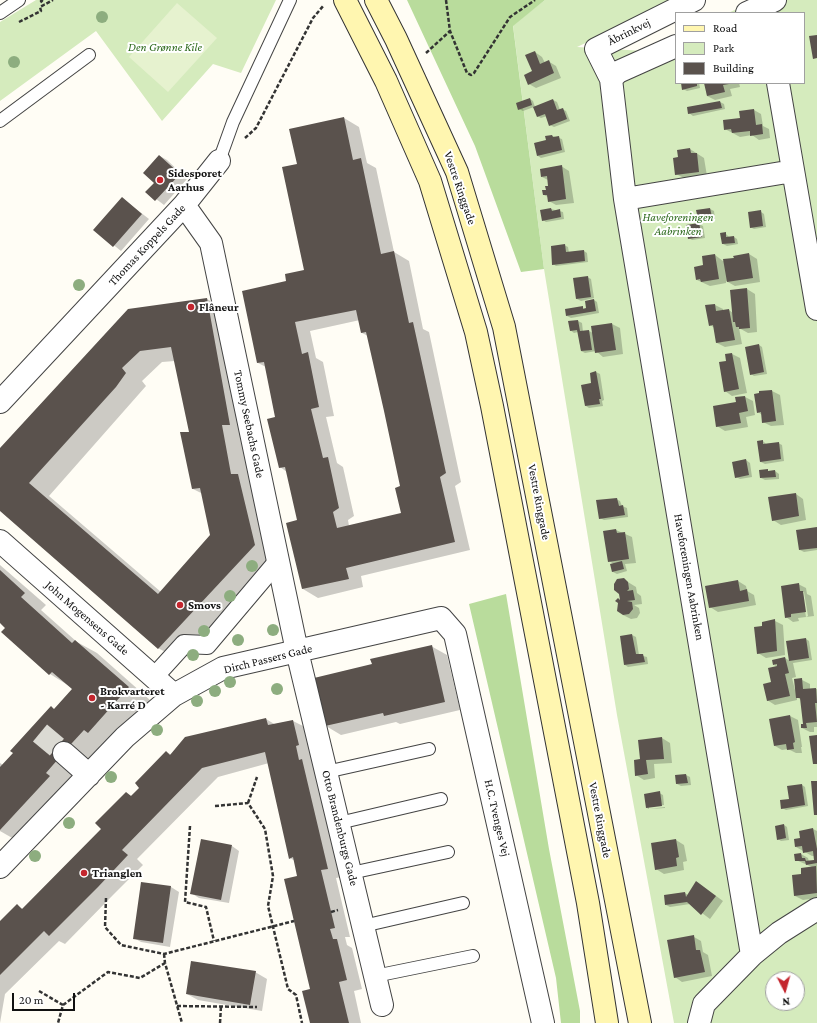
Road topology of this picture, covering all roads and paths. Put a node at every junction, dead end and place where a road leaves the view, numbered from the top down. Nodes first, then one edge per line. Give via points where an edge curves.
1 (19, 0) edge
2 (43, 0) edge
3 (53, 0) edge
4 (290, 0) edge
5 (328, 0) edge
6 (345, 0) edge
7 (376, 0) edge
8 (446, 0) edge
9 (535, 0) edge
10 (694, 0) edge
11 (44, 5) junction
12 (0, 13) edge
13 (14, 25) dead end
14 (450, 31) junction
15 (675, 46) edge
16 (89, 55) dead end
17 (410, 68) junction
18 (611, 79) junction
19 (778, 84) edge
20 (0, 121) edge
21 (219, 161) junction
22 (793, 171) junction
23 (625, 199) junction
24 (184, 206) junction
25 (813, 257) edge
26 (817, 309) edge
27 (0, 402) edge
28 (0, 541) edge
29 (278, 561) junction
30 (441, 618) joint
31 (297, 651) junction
32 (154, 677) junction
33 (174, 695) junction
34 (430, 749) dead end
35 (64, 753) tunnel mouth
36 (326, 772) junction
37 (89, 774) junction
38 (257, 777) dead end
39 (441, 799) dead end
40 (248, 803) junction
41 (215, 806) dead end
42 (339, 823) junction
43 (190, 826) dead end
44 (448, 852) dead end
45 (0, 867) edge
46 (350, 873) junction
47 (106, 898) dead end
48 (463, 903) dead end
49 (817, 909) edge
50 (294, 921) dead end
51 (272, 926) junction
52 (363, 926) junction
53 (214, 941) junction
54 (164, 954) junction
55 (752, 955) junction
56 (473, 956) dead end
57 (165, 963) junction
58 (375, 976) junction
59 (39, 991) dead end
60 (63, 1005) junction
61 (382, 1005) dead end
62 (177, 1006) junction
63 (221, 1006) junction
64 (257, 1007) dead end
65 (58, 1023) edge
66 (182, 1023) edge
67 (220, 1023) edge
68 (302, 1023) edge
69 (543, 1023) edge
70 (607, 1023) edge
71 (640, 1023) edge
72 (699, 1023) edge

1 - 12 lane
2 - 11 path via 41,1
3 - 11 path
4 - 21 lane, Thomas Koppels Gade via 233,122
5 - 21 path via 313,18 256,128
6 - 70 main road via 374,54 430,181 476,332 588,903
7 - 17 main road, Vestre Ringgade
8 - 14 path
9 - 14 path via 510,17 471,75
10 - 18 street, Åbrinkvej via 596,49
11 - 13 path via 40,7 41,11
14 - 17 path
15 - 18 street via 618,72
16 - 20 lane
17 - 71 main road, Vestre Ringgade via 457,172 504,327
18 - 23 street, Haveforeningen Aabrinken
19 - 22 street
21 - 24 street, Thomas Koppels Gade
22 - 23 street
22 - 25 street
23 - 55 street, Haveforeningen Aabrinken
24 - 27 street, Thomas Koppels Gade
24 - 29 street, Tommy Seebachs Gade via 211,243
25 - 26 street
28 - 32 street, John Mogensens Gade
29 - 31 street, Tommy Seebachs Gade
29 - 32 street via 207,645 184,644
30 - 31 street, Dirch Passers Gade
30 - 69 street, H.C. Tvenges Vej via 455,634
31 - 33 street, Dirch Passers Gade via 223,668
31 - 36 street, Otto Brandenburgs Gade
32 - 33 street, John Mogensens Gade
33 - 37 street, Dirch Passers Gade via 125,737
34 - 36 lane
35 - 37 street
36 - 42 street, Otto Brandenburgs Gade
37 - 45 street, Dirch Passers Gade
38 - 40 path
39 - 42 lane
40 - 41 path
40 - 51 path via 265,829 273,876 268,906
42 - 46 street, Otto Brandenburgs Gade
43 - 53 path via 185,902 206,907
44 - 46 lane
46 - 52 street, Otto Brandenburgs Gade
47 - 54 path via 105,927 121,945
48 - 52 lane
49 - 55 street via 779,933
50 - 51 path
51 - 53 path
51 - 68 path via 288,989 296,995
52 - 58 street, Otto Brandenburgs Gade
53 - 54 path
54 - 57 path
55 - 72 street via 704,1004
56 - 58 lane
57 - 60 path via 140,978 108,972
57 - 62 path
58 - 61 street, Otto Brandenburgs Gade
59 - 60 path
60 - 65 path
62 - 63 path
62 - 66 path
63 - 64 path
63 - 67 path

